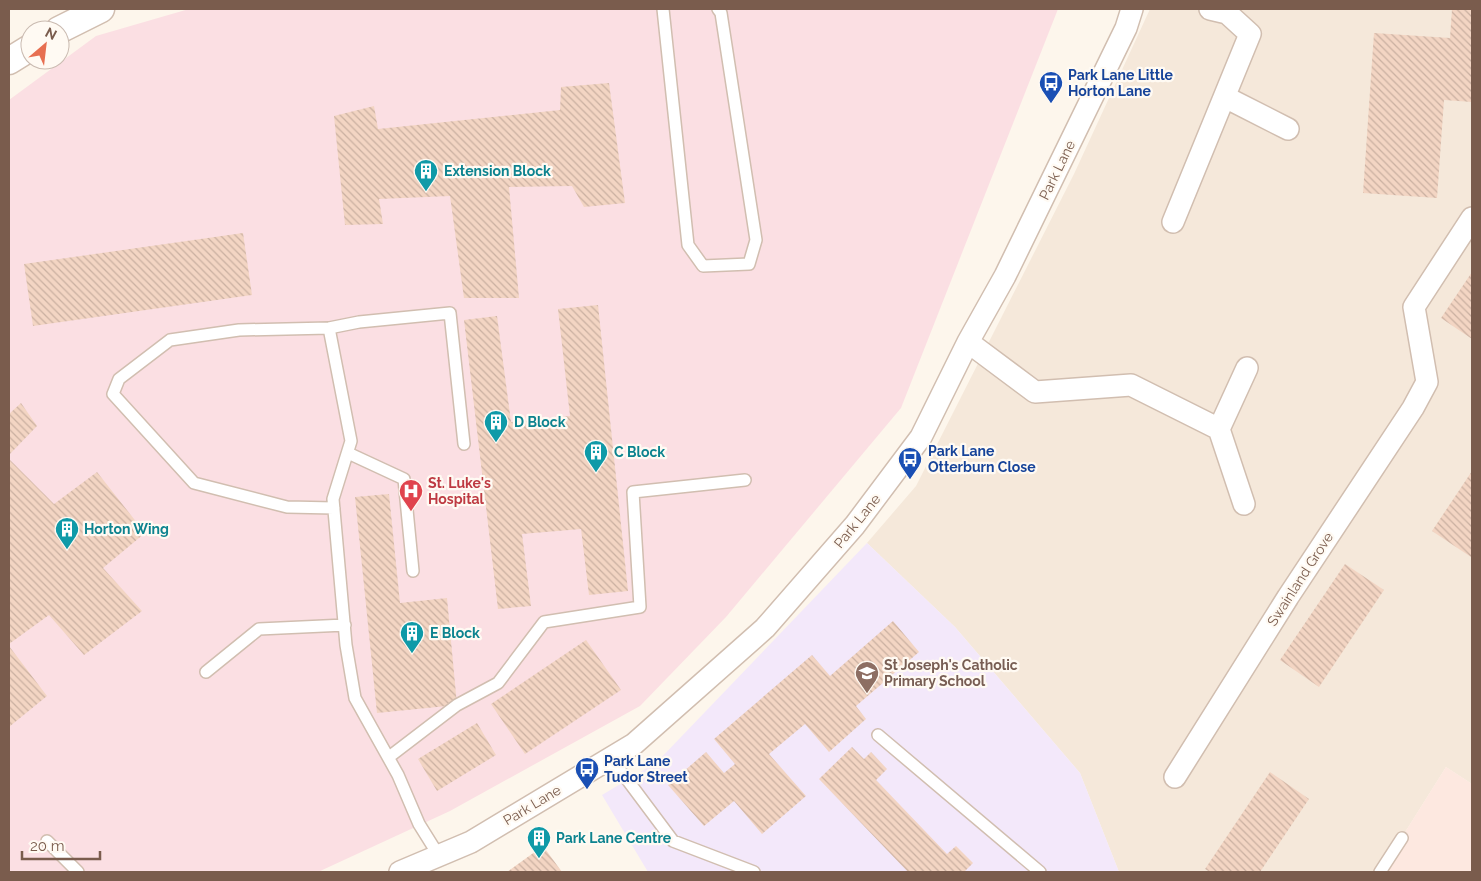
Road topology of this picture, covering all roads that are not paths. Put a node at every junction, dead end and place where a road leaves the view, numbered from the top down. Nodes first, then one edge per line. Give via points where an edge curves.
1 (101, 9) edge
2 (663, 9) edge
3 (718, 9) edge
4 (1132, 9) edge
5 (1210, 9) edge
6 (70, 24) edge
7 (20, 54) edge
8 (9, 61) edge
9 (1225, 97) junction
10 (1288, 129) dead end
11 (1472, 218) edge
12 (1173, 222) dead end
13 (330, 328) junction
14 (968, 342) junction
15 (1247, 368) dead end
16 (1219, 429) junction
17 (464, 444) dead end
18 (348, 453) junction
19 (745, 480) dead end
20 (1244, 504) dead end
21 (334, 508) junction
22 (413, 571) dead end
23 (345, 625) junction
24 (206, 672) dead end
25 (878, 735) dead end
26 (389, 757) junction
27 (611, 758) junction
28 (1175, 777) dead end
29 (1402, 838) dead end
30 (47, 841) dead end
31 (445, 864) edge
32 (78, 872) edge
33 (400, 872) edge
34 (754, 872) edge
35 (1040, 872) edge
36 (1380, 872) edge

1 - 6 street
2 - 3 lane via 688,246 703,266 749,264 756,240
4 - 14 street, Park Lane via 1126,28 1005,276
5 - 9 street via 1227,13 1250,34
7 - 8 street
9 - 10 street
9 - 12 street
11 - 28 street, Swainland Grove via 1414,307 1427,382
13 - 17 lane via 450,313
13 - 18 lane via 351,441
13 - 21 lane via 238,330 170,340 119,380 113,394 194,483 287,507
14 - 16 street via 1035,392 1132,385
14 - 27 street, Park Lane via 921,437 855,524 765,628 634,744
15 - 16 street
16 - 20 street
18 - 21 lane via 333,499
18 - 22 lane via 404,480
19 - 26 lane via 633,492 640,607 544,622 498,683 457,705
21 - 23 lane
23 - 24 lane via 259,629
23 - 26 lane via 355,698
25 - 35 lane
26 - 31 lane via 420,824
27 - 31 street, Park Lane via 471,842
27 - 34 lane via 673,841
29 - 36 lane
30 - 32 lane
31 - 33 street, Park Lane

